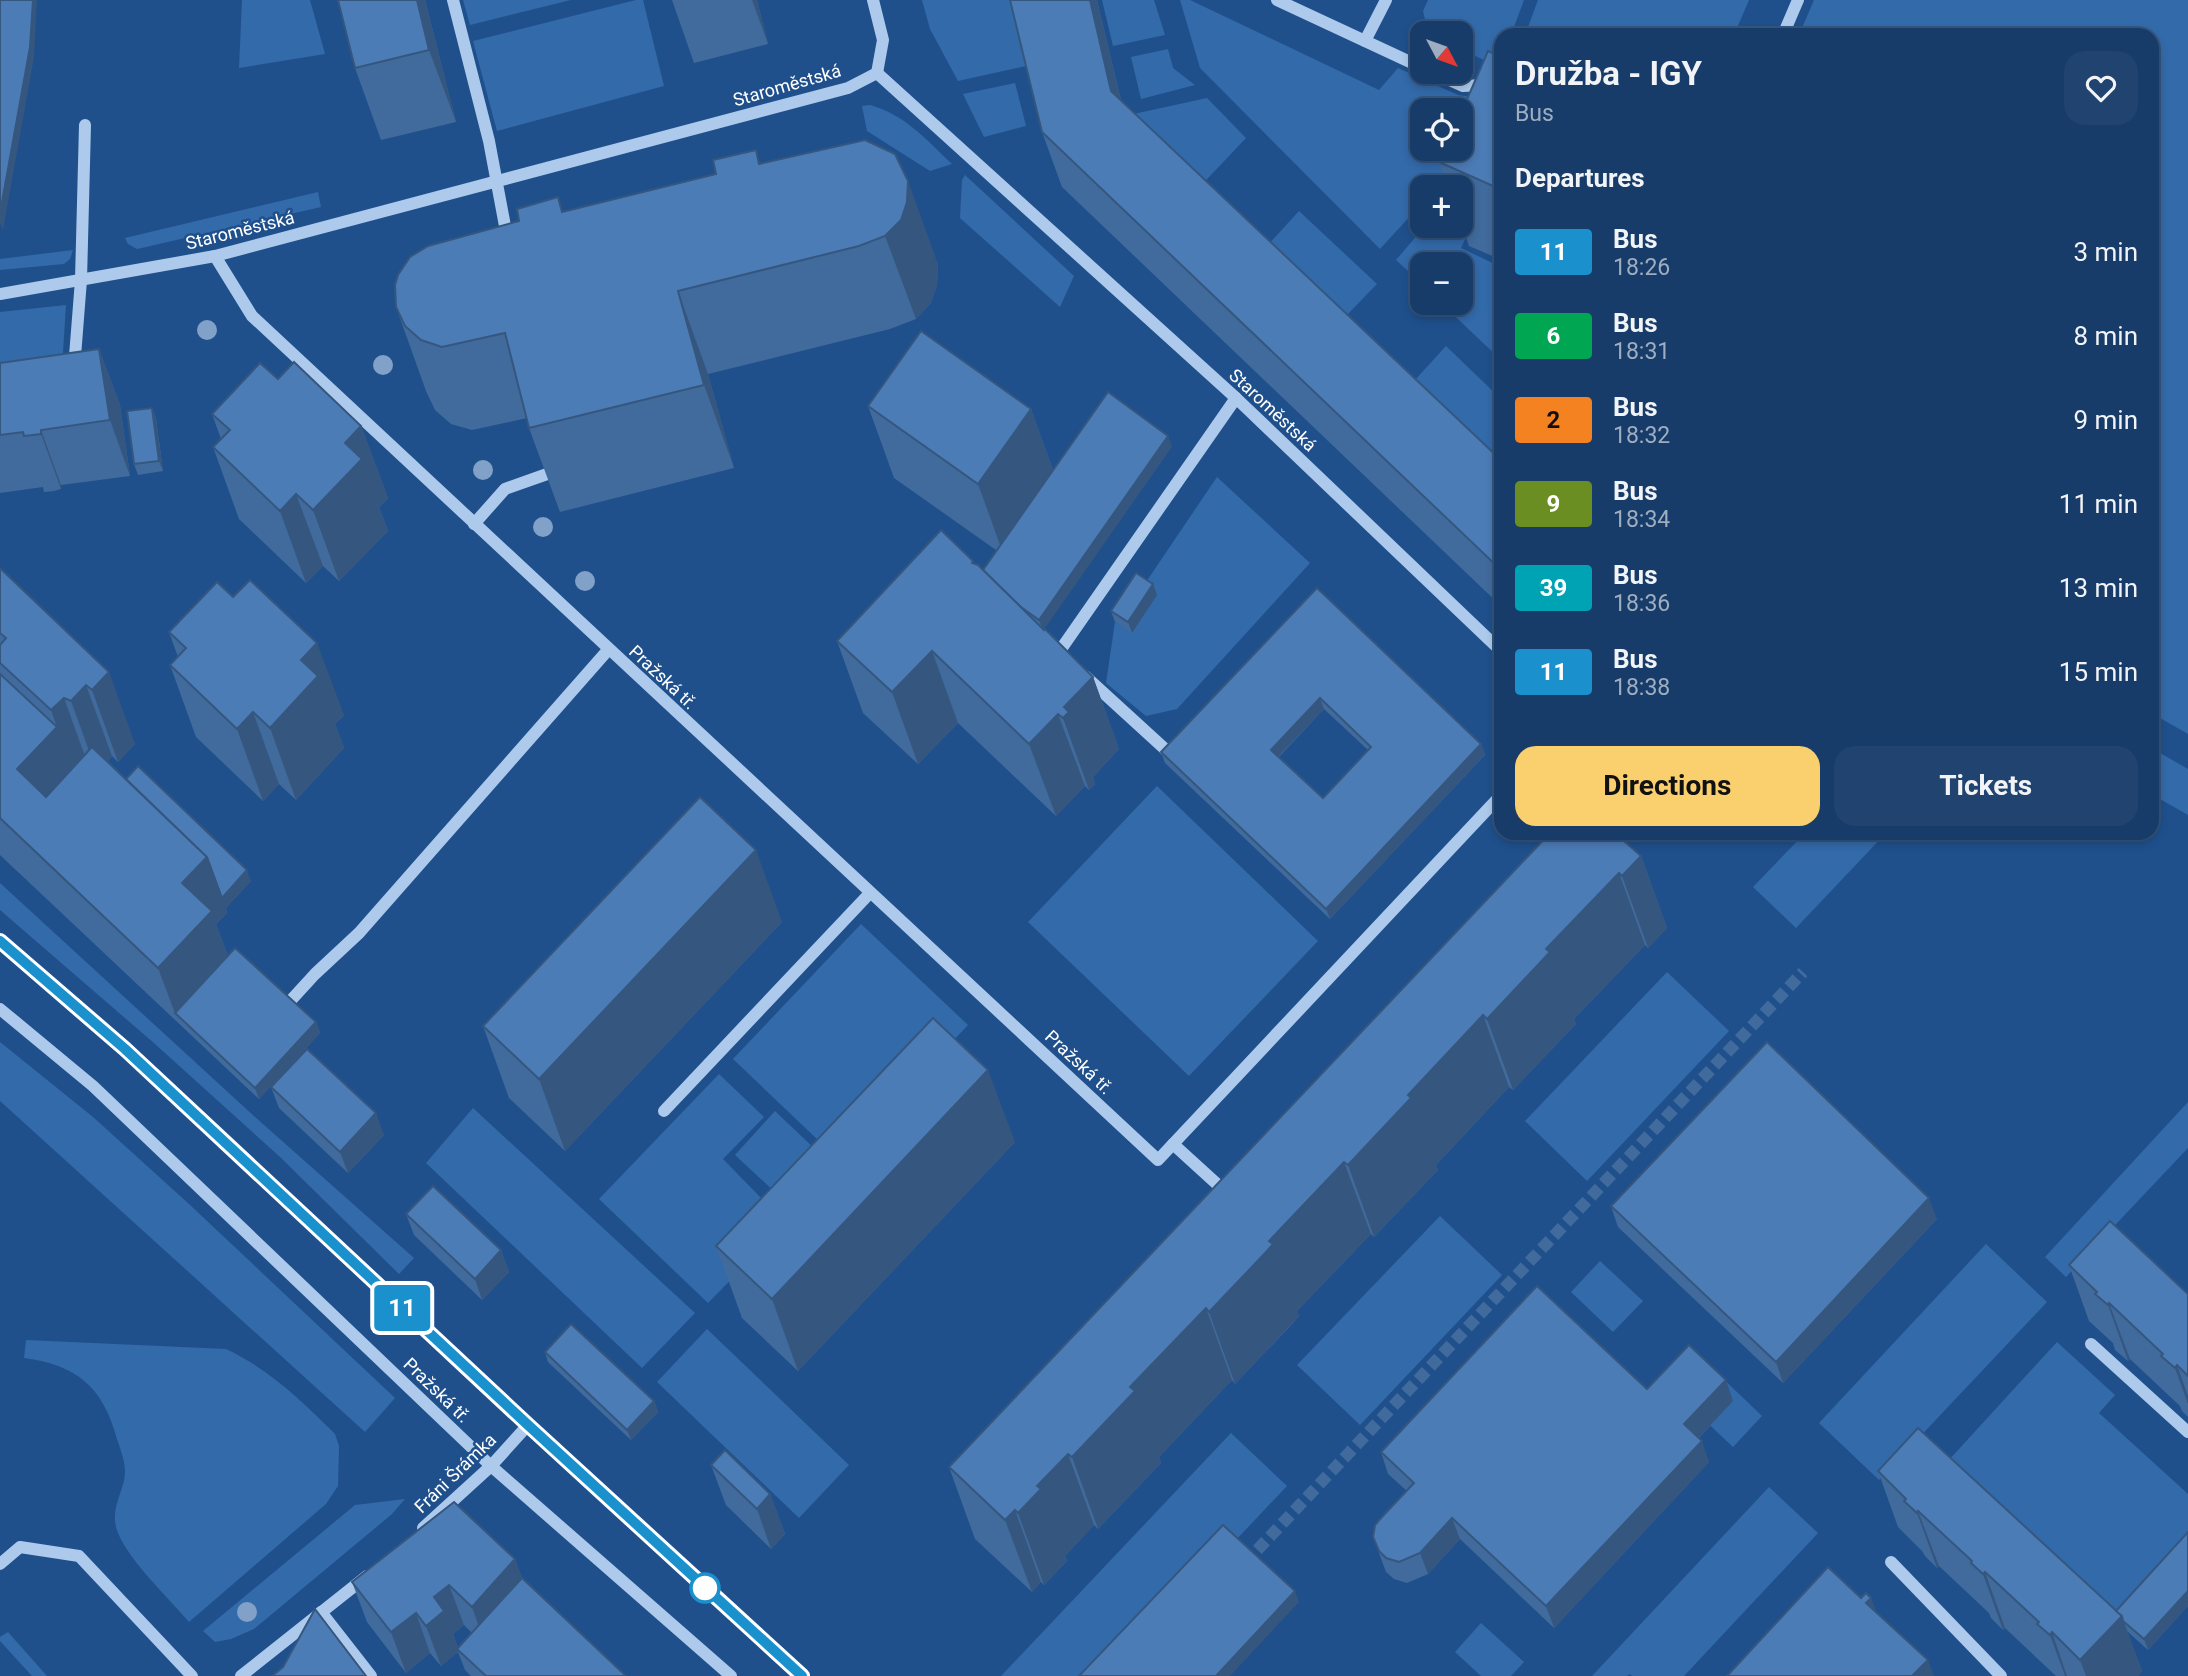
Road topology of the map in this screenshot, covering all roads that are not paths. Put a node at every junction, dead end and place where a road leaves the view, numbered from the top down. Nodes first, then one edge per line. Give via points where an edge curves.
1 (453, 0) edge
2 (873, 0) edge
3 (1277, 0) edge
4 (1386, 0) edge
5 (1798, 0) edge
6 (1786, 28) edge
7 (1365, 41) junction
8 (1410, 62) edge
9 (877, 73) junction
10 (1459, 84) edge
11 (1494, 84) edge
12 (85, 125) dead end
13 (498, 181) junction
14 (215, 257) junction
15 (511, 259) edge
16 (81, 280) junction
17 (0, 294) edge
18 (72, 387) edge
19 (1236, 398) junction
20 (550, 473) edge
21 (474, 524) junction
22 (1036, 636) edge
23 (1494, 644) edge
24 (608, 650) junction
25 (1068, 661) junction
26 (1166, 750) edge
27 (1494, 803) edge
28 (870, 893) junction
29 (0, 941) edge
30 (0, 1009) edge
31 (270, 1023) edge
32 (664, 1111) dead end
33 (1173, 1144) junction
34 (1229, 1195) edge
35 (2091, 1344) dead end
36 (528, 1425) junction
37 (2188, 1432) edge
38 (491, 1466) junction
39 (411, 1541) edge
40 (1891, 1562) dead end
41 (0, 1564) edge
42 (381, 1565) edge
43 (321, 1612) junction
44 (192, 1676) edge
45 (241, 1676) edge
46 (370, 1676) edge
47 (731, 1676) edge
48 (802, 1676) edge
49 (2001, 1676) edge

1 - 13 street
2 - 9 street via 883,40
3 - 7 street
4 - 7 street
5 - 6 street
7 - 8 street
9 - 13 street, Staroměstská via 848,88
9 - 19 street, Staroměstská
10 - 11 street
12 - 16 street
13 - 14 street, Staroměstská
13 - 15 street
14 - 16 street, Staroměstská
14 - 21 street, Pražská tř. via 251,316
16 - 17 street, Staroměstská
16 - 18 street
19 - 23 street, Staroměstská
19 - 25 street
20 - 21 street via 505,489
21 - 24 street, Pražská tř.
22 - 25 street
24 - 28 street, Pražská tř.
24 - 31 street, Pražská tř. via 359,933
25 - 26 street
27 - 33 street
28 - 32 street
28 - 33 street, Pražská tř. via 1158,1160
29 - 36 street, Pražská tř. via 125,1049
30 - 38 street, Pražská tř. via 93,1086
33 - 34 street
35 - 37 street
36 - 38 street, Fráni Šrámka
36 - 48 street, Pražská tř.
38 - 39 street, Fráni Šrámka
38 - 47 street, Pražská tř.
40 - 49 street
41 - 44 street via 20,1547 79,1556
42 - 43 street
43 - 45 street
43 - 46 street

